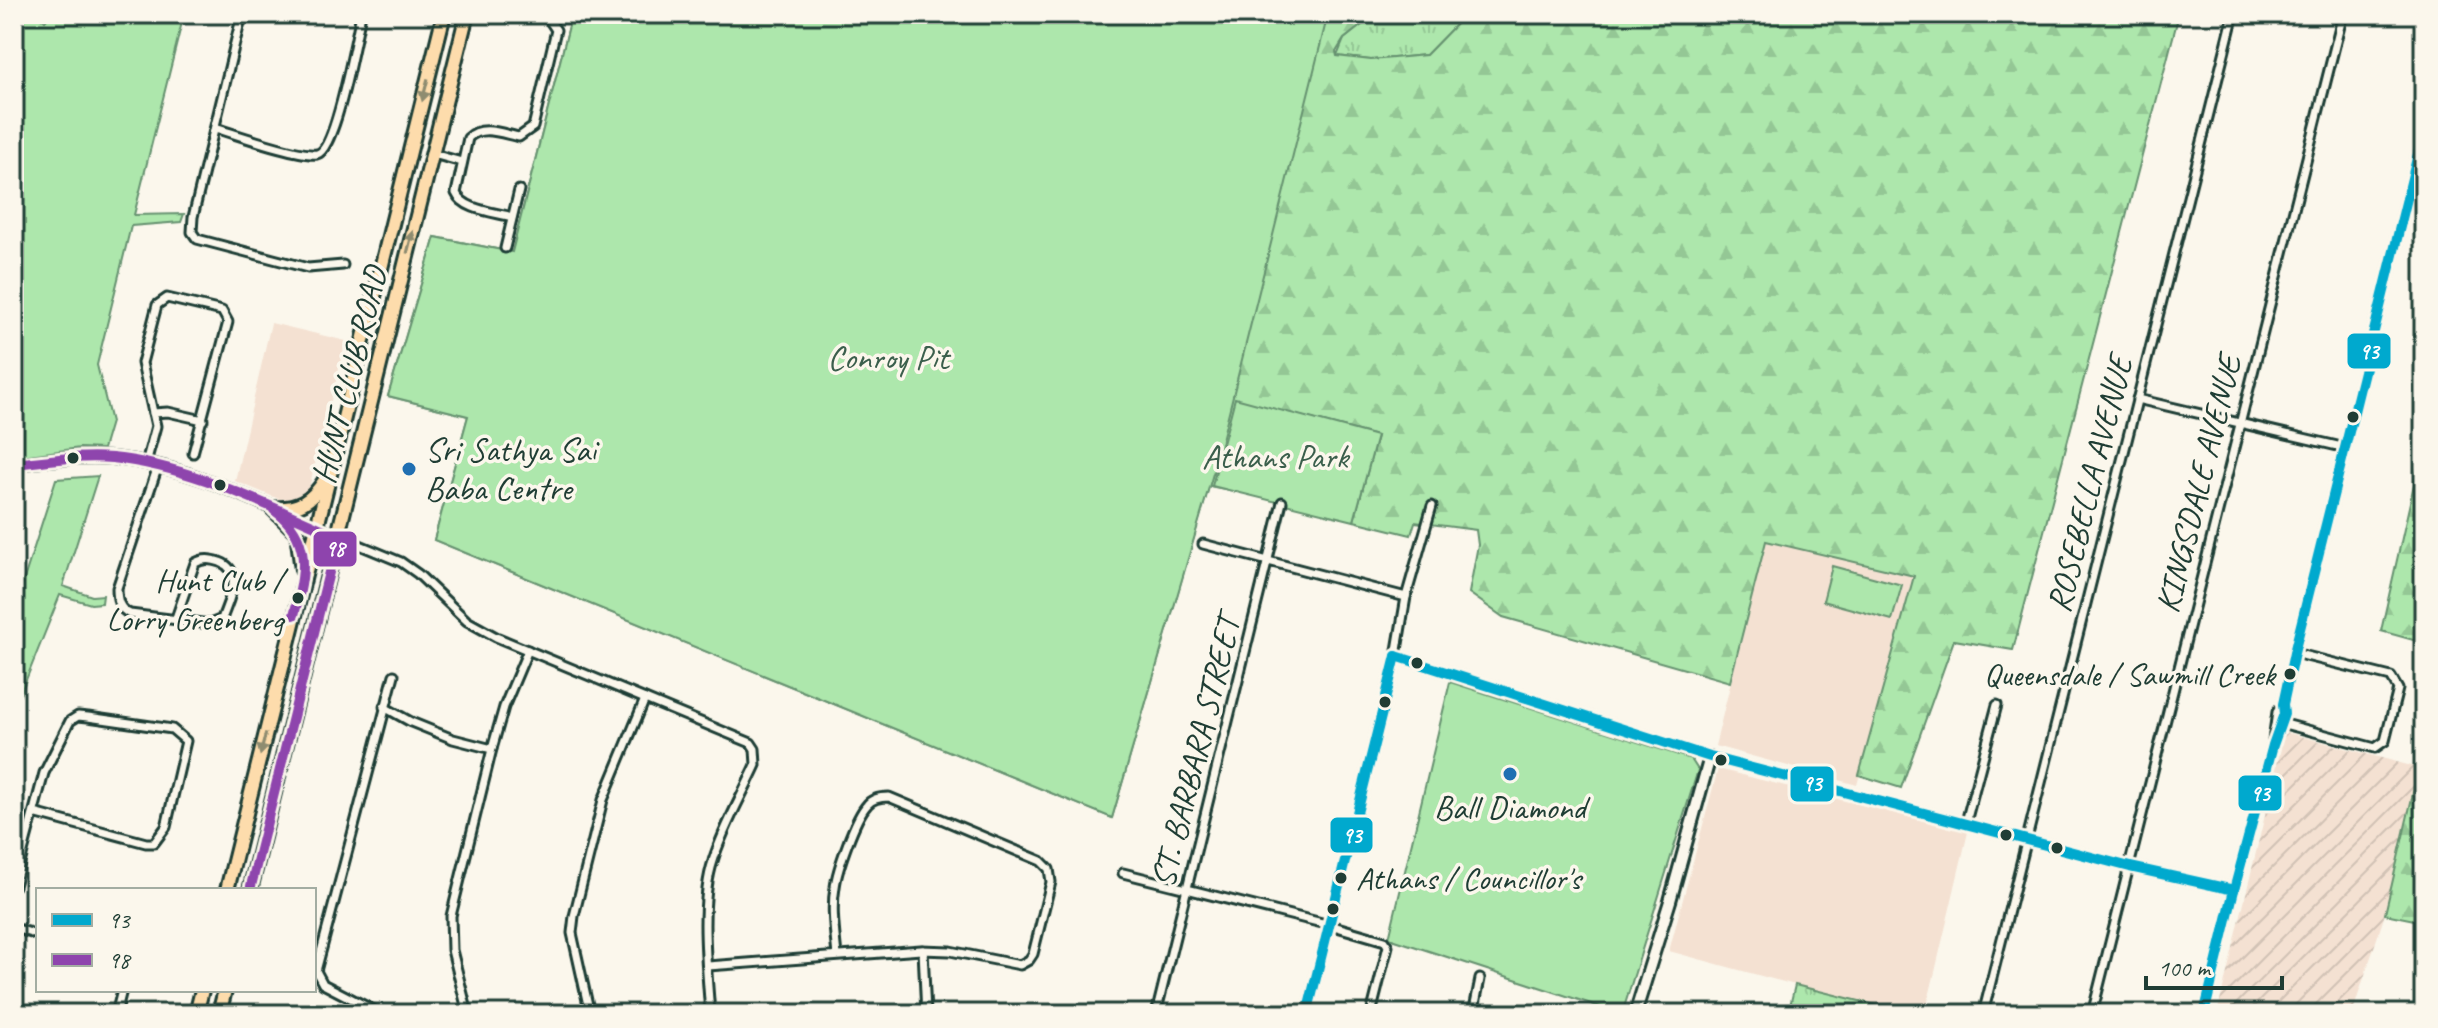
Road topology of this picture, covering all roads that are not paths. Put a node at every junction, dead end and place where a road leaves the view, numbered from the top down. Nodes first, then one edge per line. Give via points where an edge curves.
1 (242, 14) edge
2 (361, 14) edge
3 (444, 14) edge
4 (467, 14) edge
5 (532, 14) edge
6 (2234, 14) edge
7 (2343, 14) edge
8 (215, 128) junction
9 (2424, 130) edge
10 (433, 154) junction
11 (462, 162) junction
12 (519, 190) dead end
13 (512, 217) junction
14 (505, 248) dead end
15 (343, 265) dead end
16 (2137, 399) junction
17 (153, 413) junction
18 (203, 420) junction
19 (2240, 424) junction
20 (2346, 448) junction
21 (193, 453) dead end
22 (146, 463) junction
23 (14, 464) edge
24 (158, 466) junction
25 (331, 469) junction
26 (1282, 502) dead end
27 (1432, 506) dead end
28 (272, 508) junction
29 (317, 527) junction
30 (338, 536) junction
31 (1203, 544) dead end
32 (1269, 561) junction
33 (302, 584) junction
34 (1406, 597) junction
35 (176, 618) junction
36 (528, 650) junction
37 (2294, 653) junction
38 (1396, 656) junction
39 (394, 675) dead end
40 (645, 699) junction
41 (2283, 704) junction
42 (1997, 705) dead end
43 (384, 707) junction
44 (2281, 723) junction
45 (2273, 745) junction
46 (492, 749) junction
47 (1710, 757) junction
48 (34, 813) junction
49 (1966, 822) junction
50 (2026, 838) junction
51 (2130, 867) junction
52 (1123, 873) dead end
53 (14, 886) edge
54 (227, 888) edge
55 (250, 888) edge
56 (1188, 890) junction
57 (2234, 890) junction
58 (1330, 925) junction
59 (14, 928) edge
60 (36, 934) edge
61 (923, 950) junction
62 (837, 956) junction
63 (708, 966) junction
64 (1480, 979) dead end
65 (122, 992) edge
66 (202, 992) edge
67 (224, 992) edge
68 (116, 1014) edge
69 (196, 1014) edge
70 (219, 1014) edge
71 (381, 1014) edge
72 (468, 1014) edge
73 (590, 1014) edge
74 (710, 1014) edge
75 (926, 1014) edge
76 (1156, 1014) edge
77 (1307, 1014) edge
78 (1371, 1014) edge
79 (1473, 1014) edge
80 (1635, 1014) edge
81 (1983, 1014) edge
82 (2092, 1014) edge
83 (2204, 1014) edge

1 - 8 street
2 - 8 street via 326,149 317,154 284,149
3 -> 25 main road, HUNT CLUB ROAD
4 - 10 main road, HUNT CLUB ROAD
5 - 11 street via 548,18 556,30 533,127 519,137 474,132
6 - 16 street, ROSEBELLA AVENUE
7 - 19 street, KINGSDALE AVENUE
8 - 15 street via 191,225 197,239 308,268
9 - 20 street
10 - 11 street
30 -> 10 main road, HUNT CLUB ROAD
11 - 13 street via 457,199
12 - 13 street
13 - 14 street
16 - 19 street
16 - 50 street, ROSEBELLA AVENUE
17 - 18 street
17 - 18 street via 142,363 157,305 167,298 222,311 228,322
17 - 22 street via 156,426
18 - 21 street
19 - 20 street
19 - 51 street, KINGSDALE AVENUE
20 - 37 street
22 - 23 street via 103,457
22 - 24 street
24 - 28 street
24 - 35 street via 117,595 130,614
25 - 28 main road via 307,502
25 - 29 main road, HUNT CLUB ROAD
26 - 32 street, ST. BARBARA STREET
27 - 34 street
28 - 29 street
28 - 33 main road via 299,538
29 - 30 street
29 - 33 main road, HUNT CLUB ROAD
30 - 36 street via 401,562 467,621
30 - 55 main road, HUNT CLUB ROAD
31 - 32 street
32 - 34 street
32 - 56 street, ST. BARBARA STREET
33 -> 54 main road, HUNT CLUB ROAD
34 - 38 street
35 - 35 street via 195,563 205,559 230,568 234,582 222,619 210,624
36 - 40 street
36 - 46 street
37 - 41 street
37 - 44 street via 2391,677 2398,689 2385,741 2375,748
38 - 47 street
38 - 58 street
39 - 43 street
40 - 63 street via 746,740 755,749 756,765 711,869 705,908
40 - 73 street via 603,800 574,916 572,933
41 - 44 street
41 - 45 street
42 - 49 street
43 - 46 street via 453,739
43 - 71 street via 316,971 323,984
44 - 45 street
45 - 57 street
46 - 72 street via 451,916 452,950
47 - 49 street
47 - 80 street
48 - 48 street via 154,843 166,827 186,741 172,729 78,716 66,727 44,773
48 - 53 street
49 - 50 street
50 - 51 street
50 - 81 street, ROSEBELLA AVENUE
51 - 57 street
51 - 82 street, KINGSDALE AVENUE
52 - 56 street
56 - 58 street
56 - 76 street, ST. BARBARA STREET
57 - 83 street
58 - 77 street
58 - 78 street via 1388,946
59 - 60 street
61 - 62 street
61 - 62 street via 1026,963 1033,954 1051,875 1041,861 882,797 863,809 838,872
61 - 75 street
62 - 63 street
63 - 74 street
64 - 79 street
65 - 68 street
66 - 69 main road
67 - 70 main road

